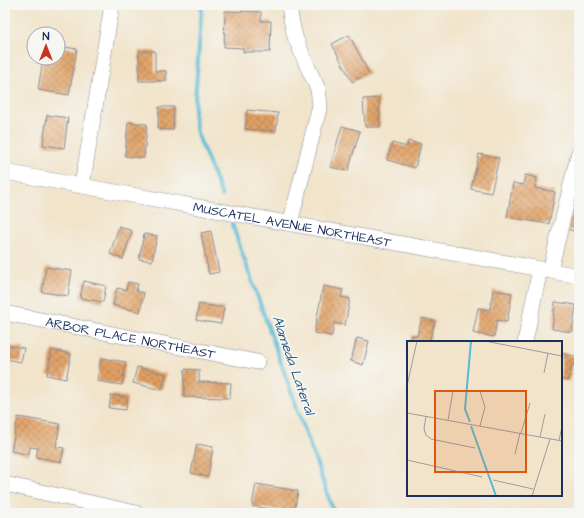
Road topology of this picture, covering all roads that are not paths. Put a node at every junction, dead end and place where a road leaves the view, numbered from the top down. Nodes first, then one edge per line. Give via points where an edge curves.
1 (112, 5) edge
2 (289, 5) edge
3 (579, 152) edge
4 (5, 172) edge
5 (82, 186) junction
6 (290, 224) junction
7 (545, 270) junction
8 (579, 276) edge
9 (5, 313) edge
10 (526, 341) edge
11 (257, 362) dead end
12 (5, 484) edge
13 (136, 513) edge

1 - 5 street
2 - 6 street via 295,37 318,89 320,105
3 - 7 street
4 - 5 street, MUSCATEL AVENUE NORTHEAST
5 - 6 street, MUSCATEL AVENUE NORTHEAST
6 - 7 street, MUSCATEL AVENUE NORTHEAST
7 - 8 street, MUSCATEL AVENUE NORTHEAST
7 - 10 street
9 - 11 street, ARBOR PLACE NORTHEAST
12 - 13 street

